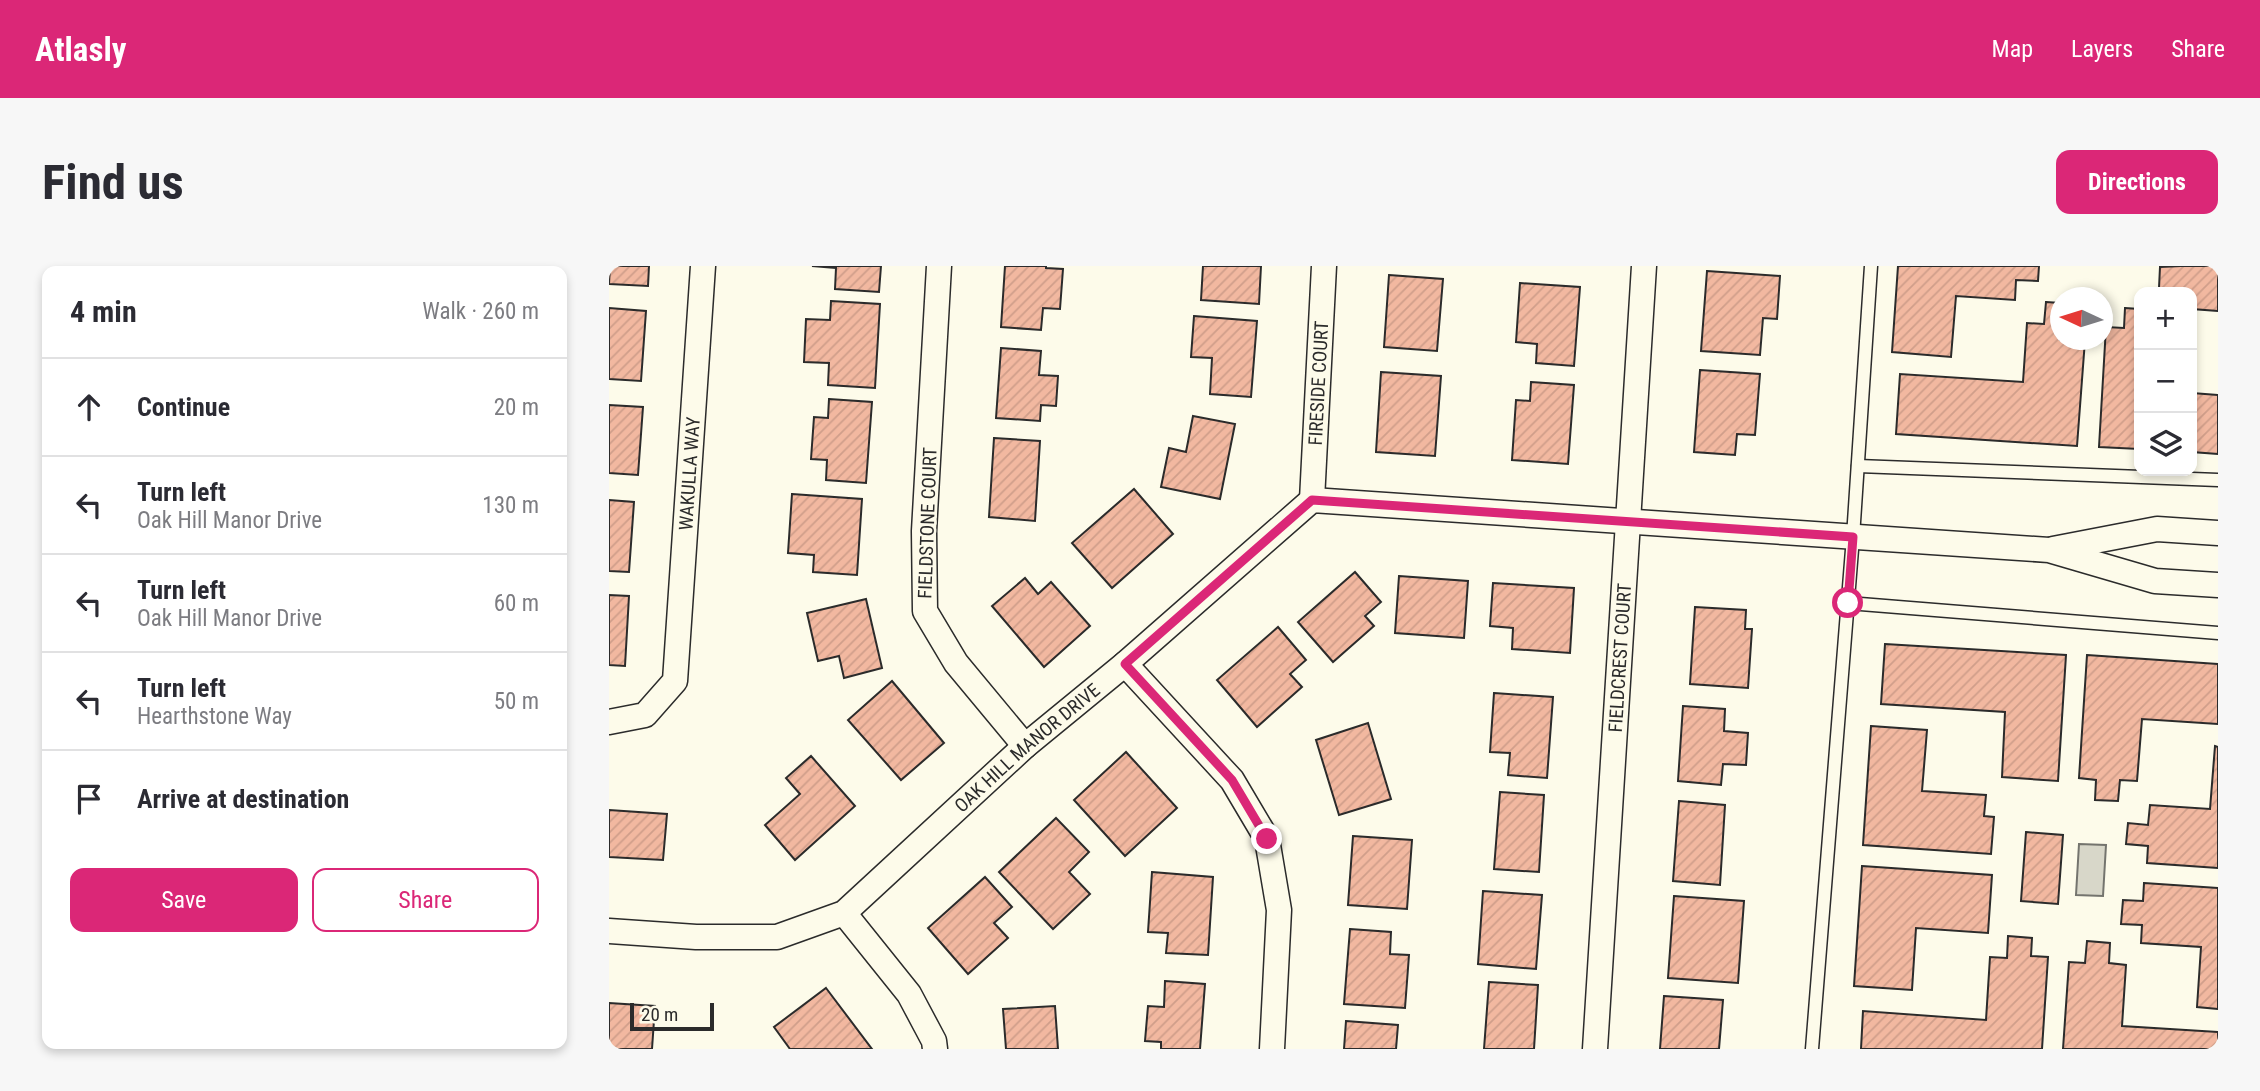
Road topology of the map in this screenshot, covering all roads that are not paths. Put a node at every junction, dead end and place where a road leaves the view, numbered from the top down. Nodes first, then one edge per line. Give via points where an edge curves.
1 (703, 266) edge
2 (939, 266) edge
3 (1324, 266) edge
4 (1644, 266) edge
5 (1871, 266) edge
6 (1858, 466) junction
7 (2218, 480) edge
8 (1312, 500) junction
9 (1629, 522) junction
10 (2218, 533) edge
11 (1853, 537) junction
12 (2049, 550) junction
13 (2218, 585) edge
14 (1848, 603) junction
15 (2218, 633) edge
16 (1125, 664) junction
17 (609, 722) edge
18 (1025, 747) junction
19 (844, 913) junction
20 (609, 931) edge
21 (935, 1049) edge
22 (1272, 1049) edge
23 (1594, 1049) edge
24 (1812, 1049) edge

1 - 17 street, WAKULLA WAY via 675,681 645,715
2 - 18 street, FIELDSTONE COURT via 924,531 925,611 956,663
3 - 8 street, FIRESIDE COURT
4 - 9 street, FIELDCREST COURT
5 - 6 lane
6 - 7 lane
6 - 11 lane
8 - 9 street
8 - 16 street, OAK HILL MANOR DRIVE
9 - 11 street
9 - 23 street, FIELDCREST COURT
10 - 12 street via 2157,529
11 - 12 street
11 - 14 lane
12 - 13 street via 2155,581
14 - 15 lane
14 - 24 lane
16 - 18 street, OAK HILL MANOR DRIVE
16 - 22 street via 1232,780 1267,839 1279,910
18 - 19 street, OAK HILL MANOR DRIVE
19 - 20 street, OAK HILL MANOR DRIVE via 777,937
19 - 21 street via 909,994

